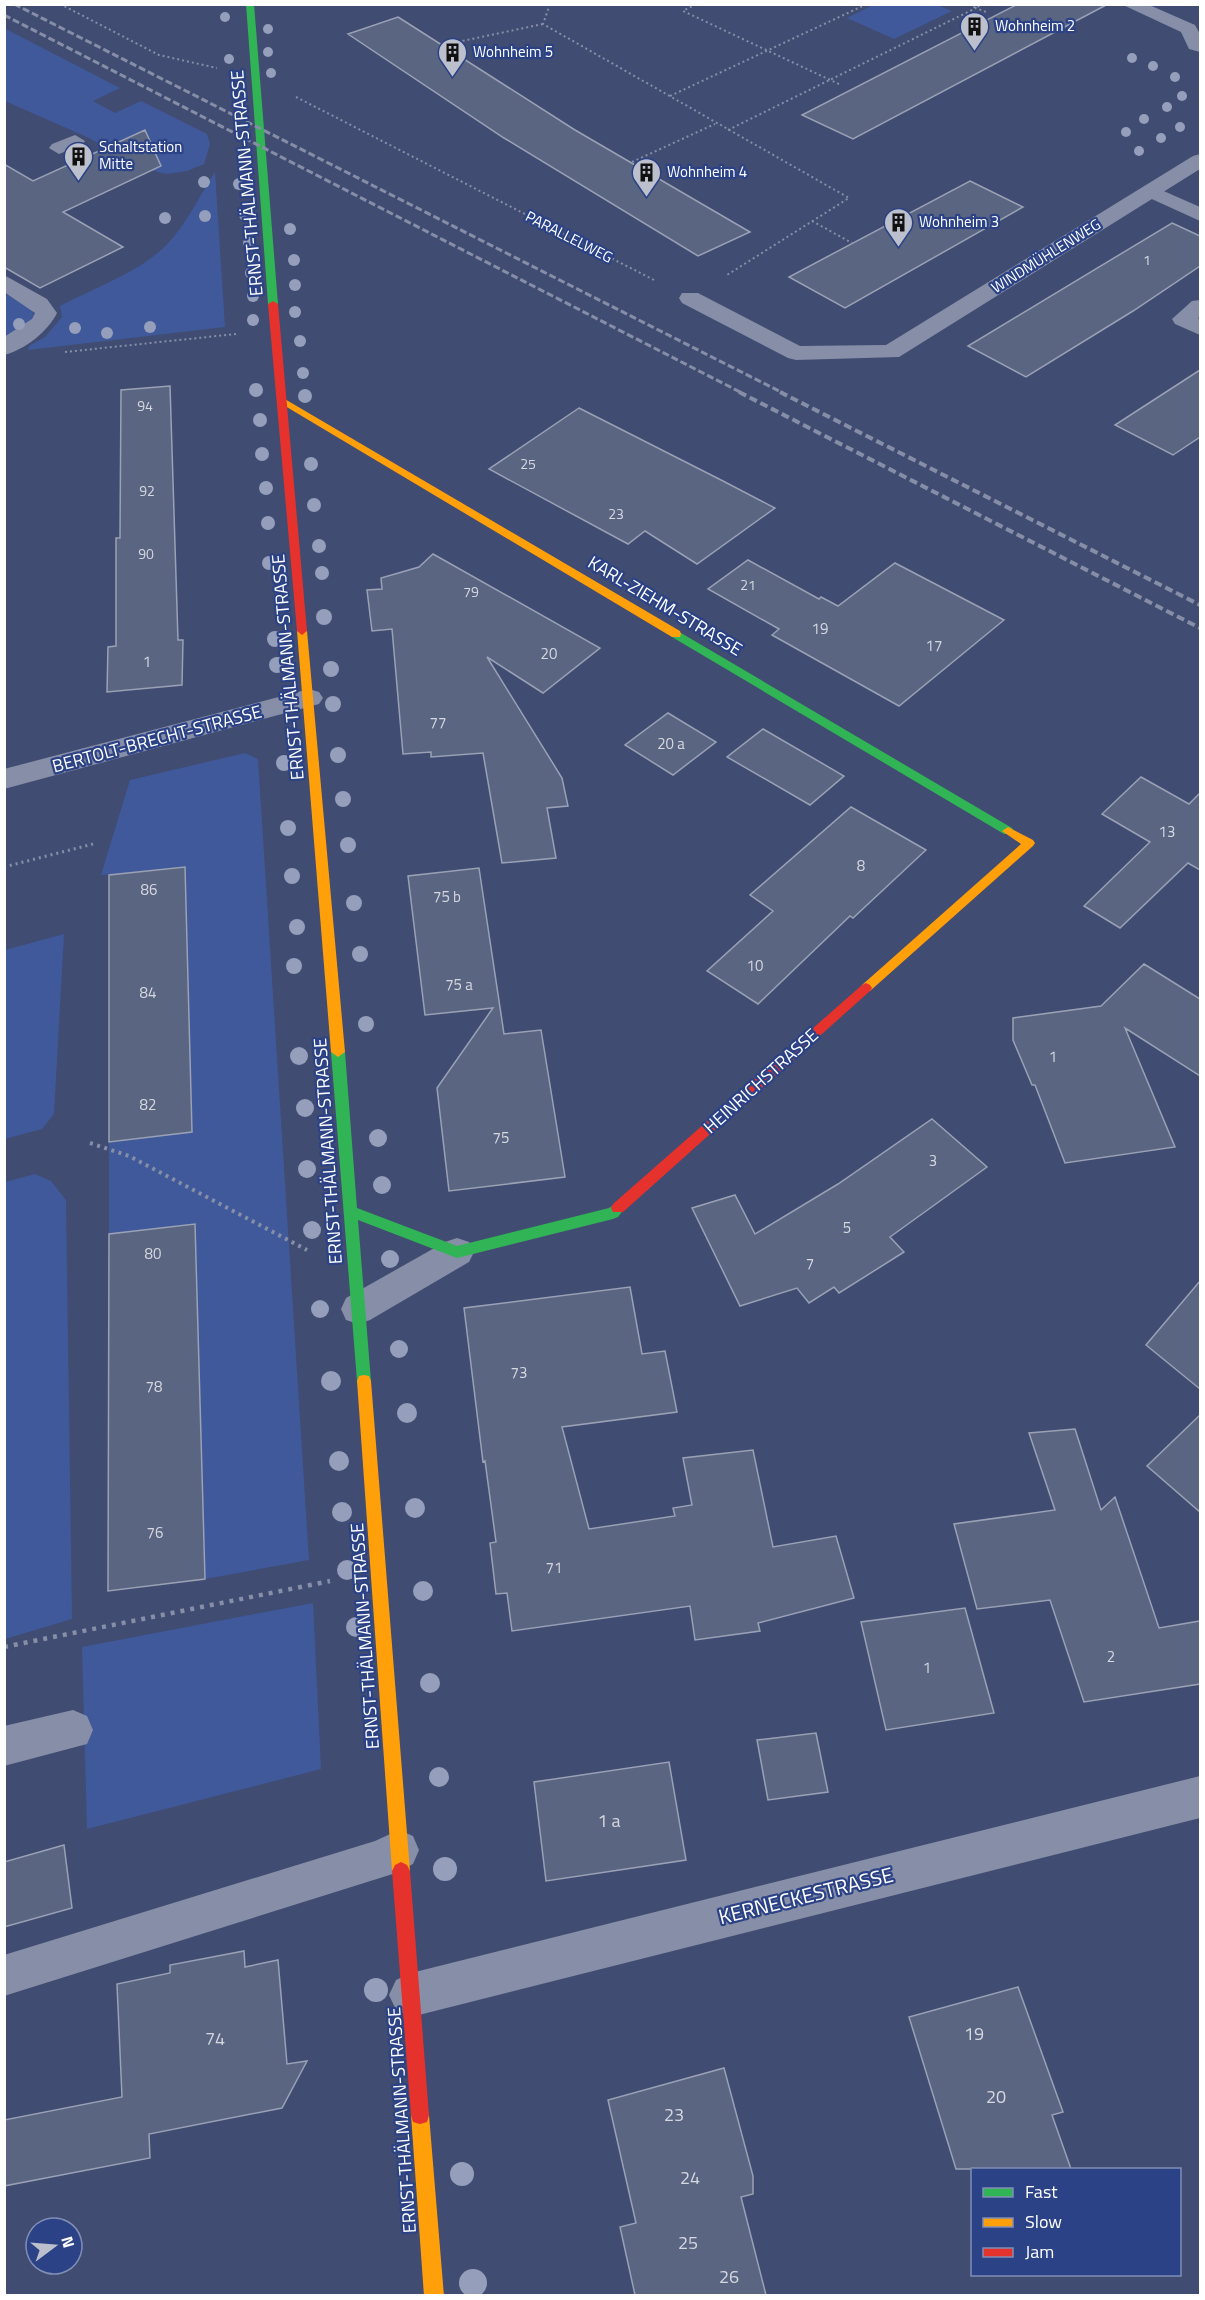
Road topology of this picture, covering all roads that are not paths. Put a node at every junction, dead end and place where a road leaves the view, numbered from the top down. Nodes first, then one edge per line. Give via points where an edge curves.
1 (250, 4) edge
2 (1130, 4) edge
3 (1200, 47) edge
4 (1200, 160) edge
5 (1150, 191) junction
6 (1200, 215) edge
7 (4, 282) edge
8 (690, 298) road end
9 (1200, 306) edge
10 (1200, 328) edge
11 (4, 348) edge
12 (283, 400) junction
13 (309, 699) junction
14 (4, 779) edge
15 (1029, 843) joint
16 (350, 1211) junction
17 (457, 1252) junction
18 (357, 1292) junction
19 (73, 1730) dead end
20 (4, 1746) edge
21 (1200, 1797) edge
22 (399, 1850) junction
23 (4, 1976) edge
24 (411, 1995) junction
25 (434, 2295) edge

1 - 12 street, ERNST-THÄLMANN-STRASSE
2 - 3 lane via 1189,29
4 - 5 street, WINDMÜHLENWEG
5 - 6 lane
5 - 8 street, WINDMÜHLENWEG via 891,352 796,353
7 - 11 street via 39,304 46,313 40,323
9 - 10 lane via 1183,319
12 - 13 street, ERNST-THÄLMANN-STRASSE
12 - 15 street, KARL-ZIEHM-STRASSE
13 - 14 street, BERTOLT-BRECHT-STRASSE
13 - 16 street, ERNST-THÄLMANN-STRASSE
15 - 17 street, HEINRICHSTRASSE via 613,1213
16 - 17 street
16 - 18 street, ERNST-THÄLMANN-STRASSE
17 - 18 street, HEINRICHSTRASSE
18 - 22 street, ERNST-THÄLMANN-STRASSE
19 - 20 street
21 - 24 street, KERNECKESTRASSE
22 - 23 lane via 382,1859
22 - 24 street, ERNST-THÄLMANN-STRASSE
24 - 25 street, ERNST-THÄLMANN-STRASSE

